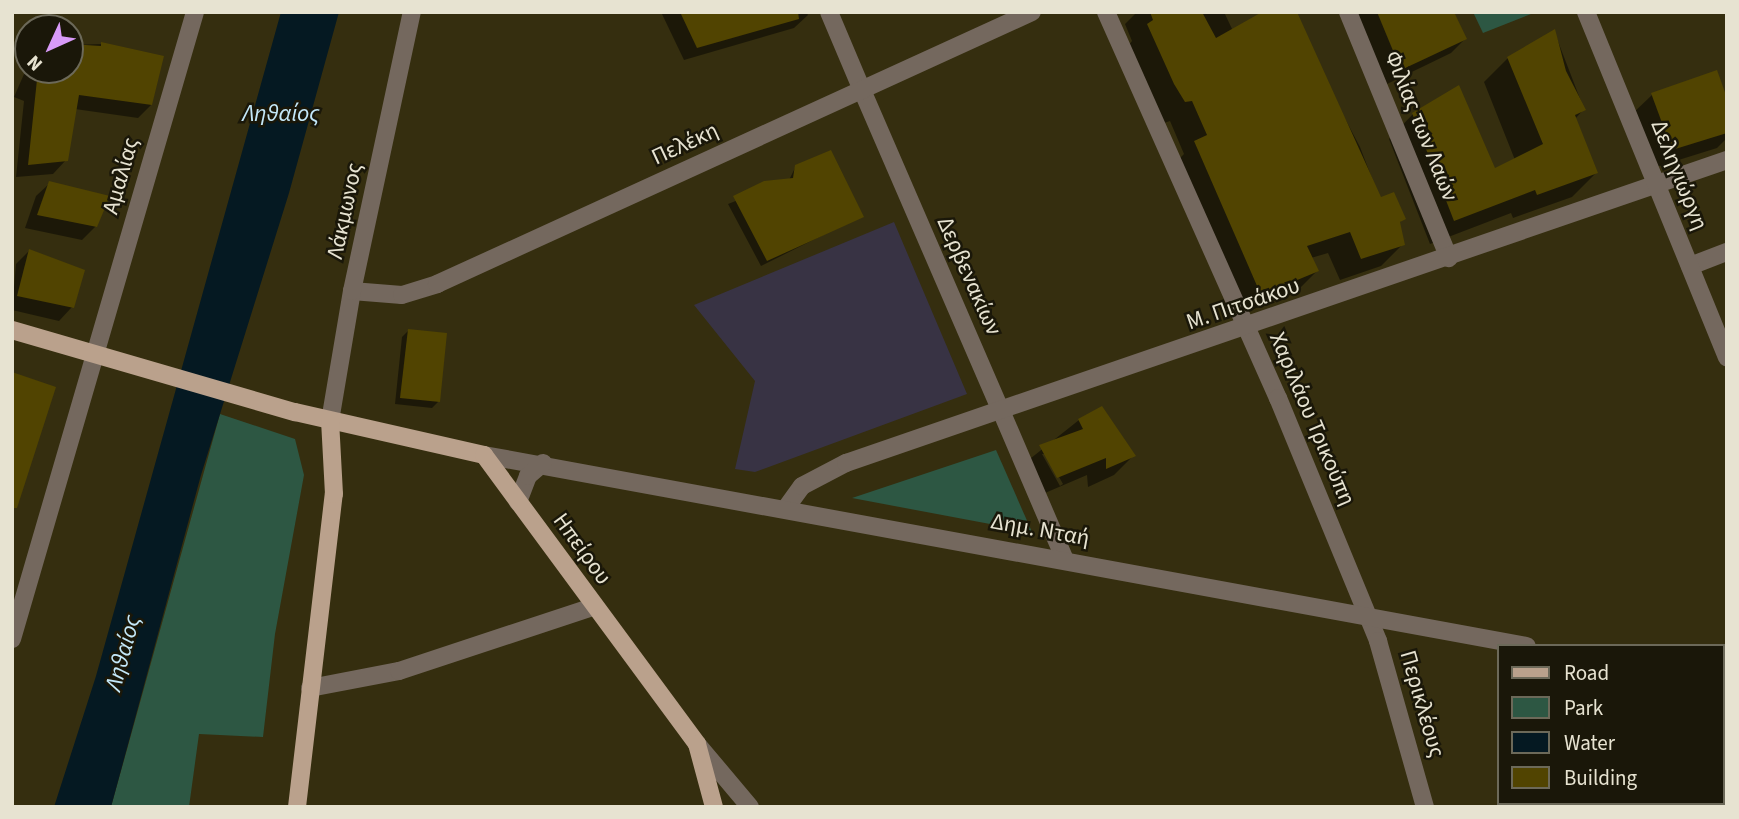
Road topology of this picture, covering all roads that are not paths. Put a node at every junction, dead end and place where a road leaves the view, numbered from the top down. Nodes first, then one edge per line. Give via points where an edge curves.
1 (195, 12) edge
2 (412, 12) edge
3 (829, 12) edge
4 (1032, 12) edge
5 (1106, 12) edge
6 (1348, 12) edge
7 (1586, 12) edge
8 (862, 90) junction
9 (1727, 160) edge
10 (1657, 186) junction
11 (1727, 252) edge
12 (1449, 258) junction
13 (1690, 266) junction
14 (352, 292) junction
15 (1247, 329) junction
16 (1721, 329) edge
17 (12, 330) edge
18 (95, 353) junction
19 (1727, 357) edge
20 (1002, 413) junction
21 (330, 421) junction
22 (484, 454) junction
23 (543, 463) junction
24 (518, 502) junction
25 (786, 508) junction
26 (1065, 560) junction
27 (593, 607) junction
28 (1368, 616) junction
29 (12, 639) edge
30 (1517, 644) edge
31 (310, 688) junction
32 (697, 744) junction
33 (297, 807) edge
34 (714, 807) edge
35 (750, 807) edge
36 (1425, 807) edge

1 - 18 street, Αμαλίας
2 - 14 street, Λάκμωνος
3 - 8 street, Δερβενακίων
4 - 8 street, Πελέκη
5 - 15 street, Χαριλάου Τρικούπη
6 - 12 street, Φιλίας των Λαών
7 - 10 street, Δεληγιώργη
8 - 14 street, Πελέκη via 438,284 402,295
8 - 20 street, Δερβενακίων
9 - 10 street, Μ. Πιτσάκου
10 - 12 street, Μ. Πιτσάκου
10 - 13 street, Δεληγιώργη
11 - 13 street
12 - 15 street, Μ. Πιτσάκου
13 - 16 street, Δεληγιώργη
14 - 21 street, Λάκμωνος
15 - 20 street, Μ. Πιτσάκου
15 - 28 street, Χαριλάου Τρικούπη
16 - 19 street, Δεληγιώργη
17 - 18 main road
18 - 21 main road
18 - 29 street, Αμαλίας
20 - 25 street, Μ. Πιτσάκου via 836,468 802,486
20 - 26 street, Δερβενακίων
21 - 22 main road
21 - 31 main road via 334,494
22 - 23 street, Δημ. Νταή
22 - 24 main road, Ηπείρου
23 - 24 street via 528,476
23 - 25 street, Δημ. Νταή
24 - 27 main road, Ηπείρου
25 - 26 street, Δημ. Νταή
26 - 28 street, Δημ. Νταή
27 - 31 street via 399,671
27 - 32 main road, Ηπείρου
28 - 30 street, Δημ. Νταή
28 - 36 street, Περικλέους via 1397,700
31 - 33 main road
32 - 34 main road, Ηπείρου
32 - 35 street

